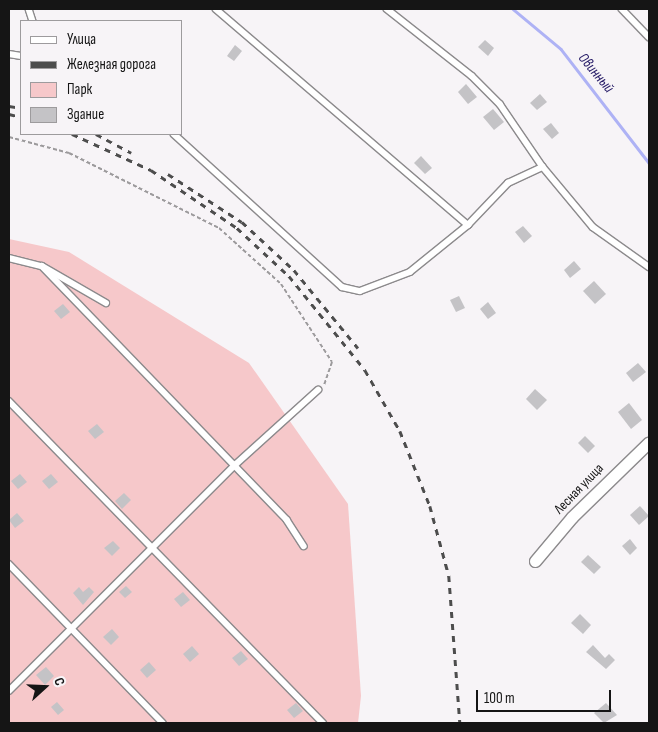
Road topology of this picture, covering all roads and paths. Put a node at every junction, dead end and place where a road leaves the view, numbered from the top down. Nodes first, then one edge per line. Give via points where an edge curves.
1 (216, 9) edge
2 (387, 9) edge
3 (622, 9) edge
4 (649, 37) edge
5 (175, 135) edge
6 (9, 137) edge
7 (544, 167) junction
8 (468, 225) junction
9 (9, 258) edge
10 (42, 266) junction
11 (649, 267) edge
12 (106, 303) dead end
13 (318, 390) joint
14 (9, 401) edge
15 (649, 442) edge
16 (235, 465) junction
17 (304, 546) dead end
18 (152, 548) junction
19 (535, 561) dead end
20 (9, 564) edge
21 (71, 629) junction
22 (9, 692) edge
23 (163, 723) edge
24 (322, 723) edge

1 - 8 lane
2 - 7 lane via 472,76 500,104
3 - 4 lane
5 - 8 lane via 342,287 360,291 410,272
6 - 13 path via 69,153 118,175 219,228 250,253 282,284 332,362 328,382
7 - 8 lane via 508,183
7 - 11 lane via 593,227
9 - 10 lane
10 - 12 lane
10 - 16 lane
13 - 16 lane
14 - 18 lane
15 - 19 street, Лесная улица via 572,517
16 - 17 lane via 287,520
16 - 18 lane
18 - 21 lane
18 - 24 lane
20 - 21 lane
21 - 22 lane
21 - 23 lane

